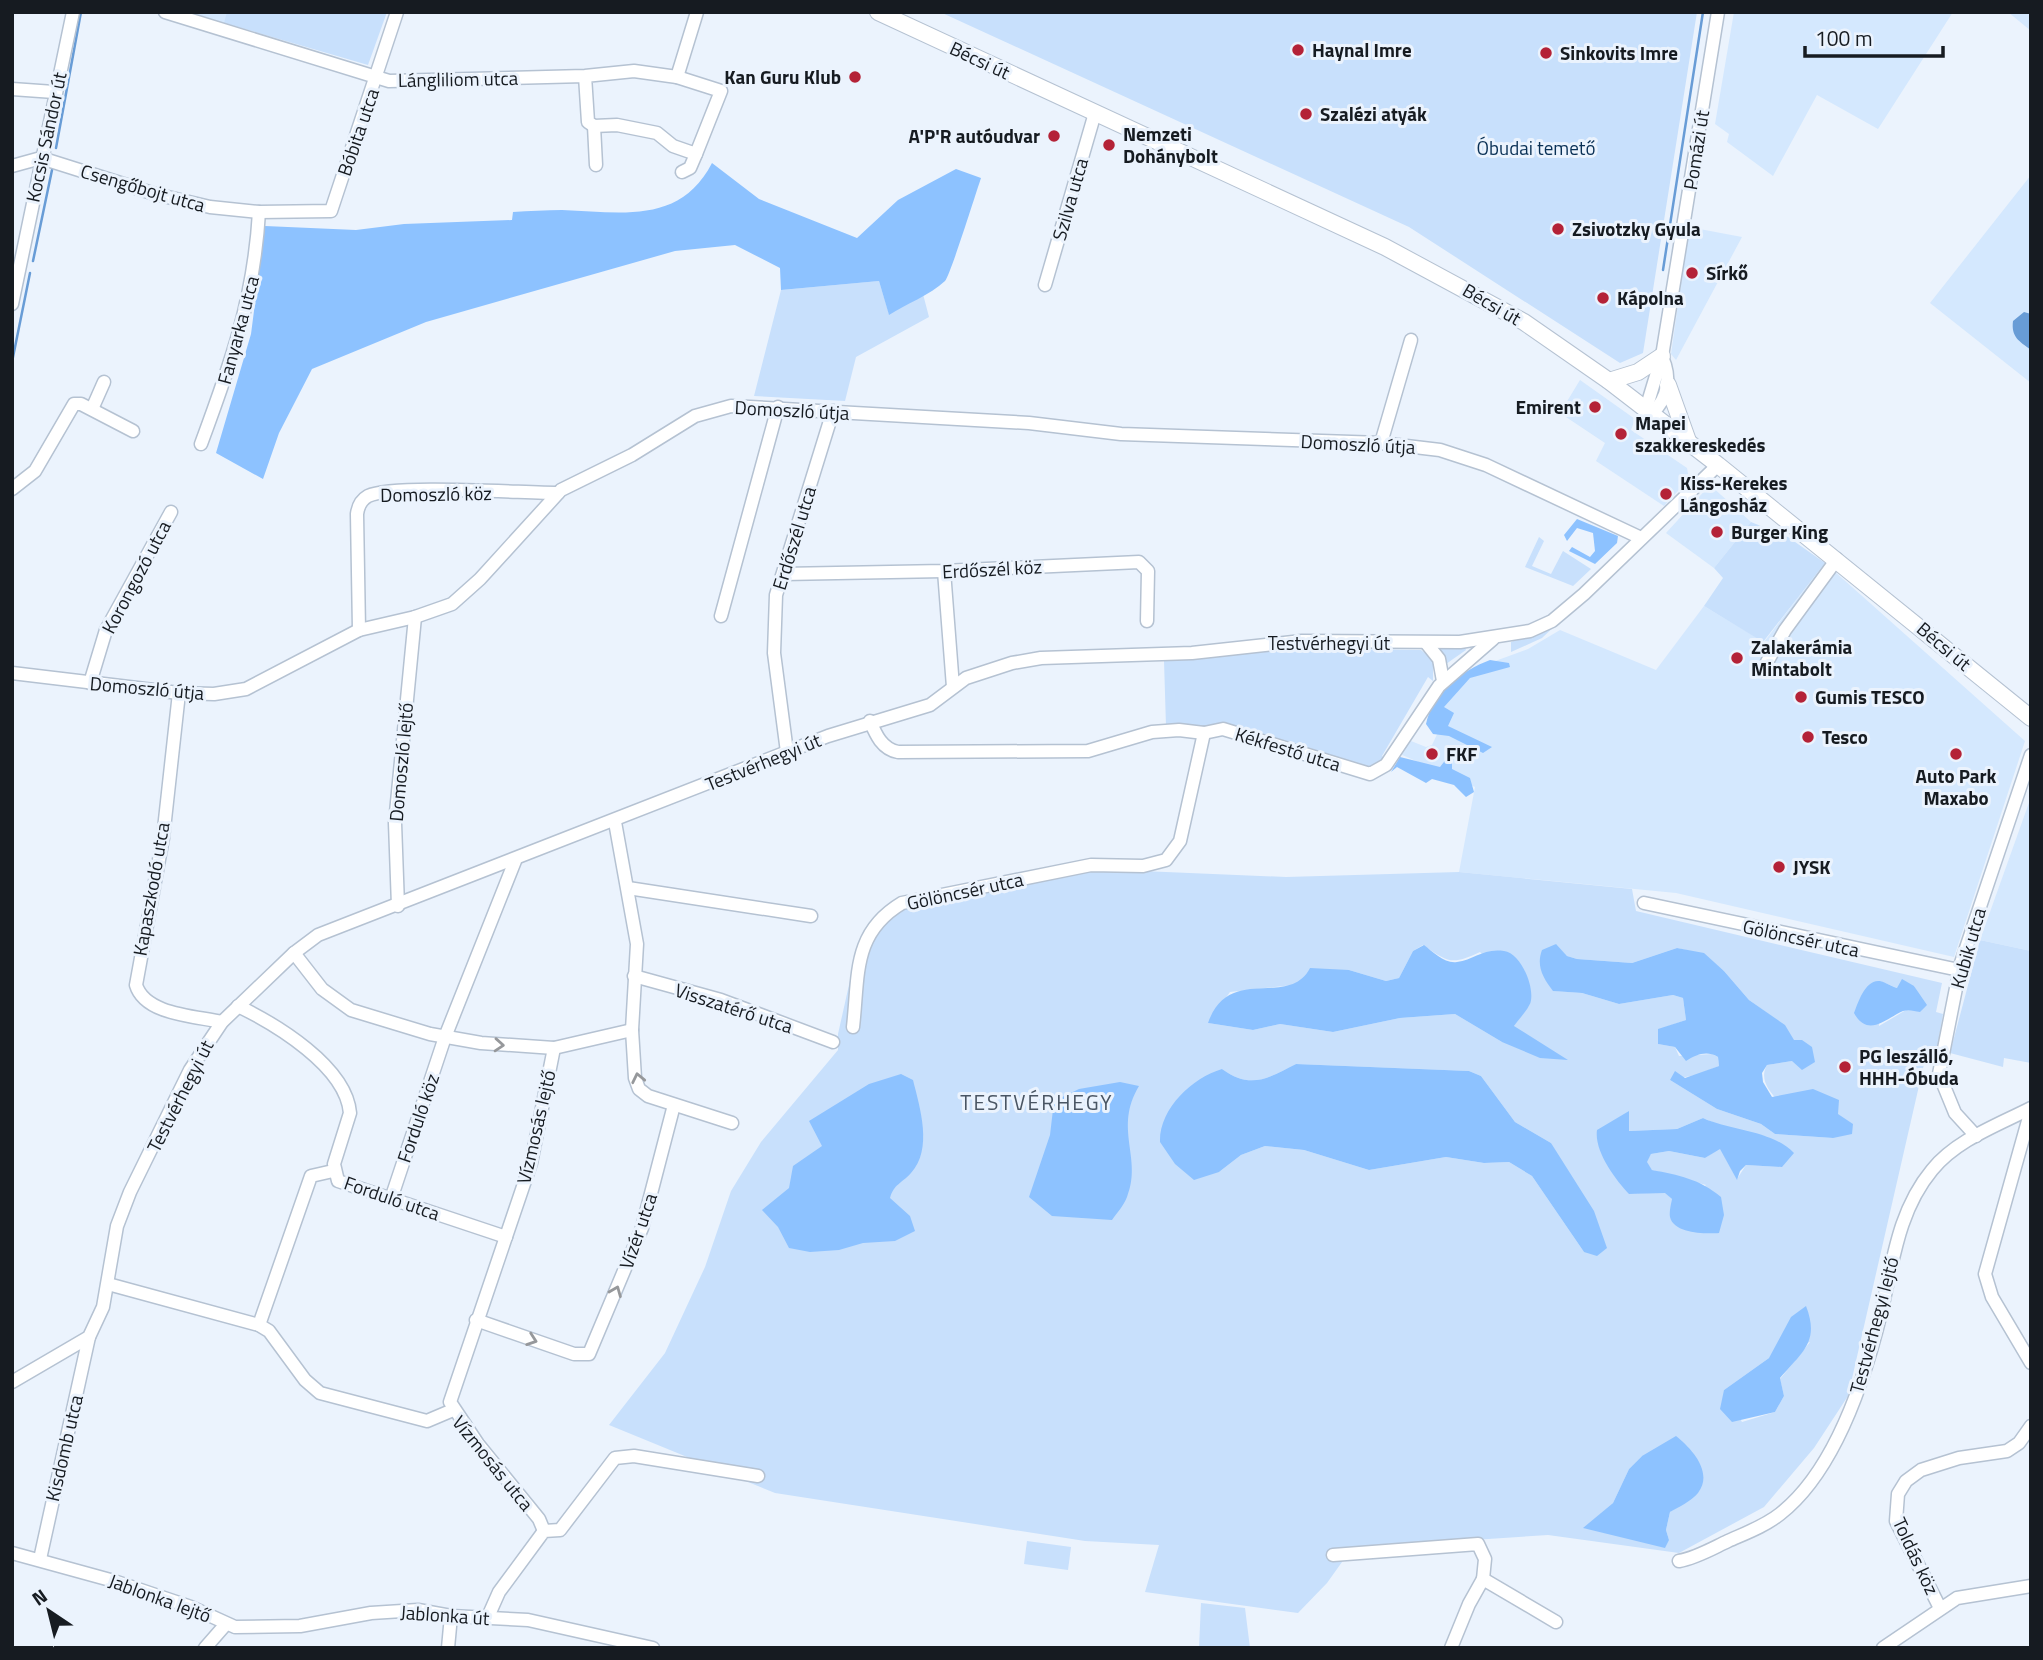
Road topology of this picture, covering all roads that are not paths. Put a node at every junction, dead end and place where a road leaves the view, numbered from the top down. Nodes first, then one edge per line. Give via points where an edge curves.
1 (73, 12) edge
2 (164, 12) edge
3 (397, 12) edge
4 (697, 12) edge
5 (878, 12) edge
6 (1718, 12) edge
7 (377, 76) junction
8 (585, 76) junction
9 (677, 77) junction
10 (12, 89) edge
11 (54, 93) junction
12 (1095, 113) junction
13 (594, 126) junction
14 (696, 154) junction
15 (41, 158) junction
16 (596, 165) dead end
17 (12, 166) edge
18 (682, 172) dead end
19 (331, 211) joint
20 (259, 212) junction
21 (1045, 285) dead end
22 (12, 304) edge
23 (1411, 340) dead end
24 (1662, 356) junction
25 (1638, 372) junction
26 (1609, 380) junction
27 (104, 382) dead end
28 (1661, 383) junction
29 (778, 407) junction
30 (92, 410) junction
31 (833, 411) junction
32 (1649, 412) junction
33 (133, 431) dead end
34 (1381, 443) junction
35 (1689, 443) junction
36 (201, 444) dead end
37 (1718, 465) junction
38 (12, 489) edge
39 (558, 493) junction
40 (171, 512) dead end
41 (1642, 538) junction
42 (1837, 559) junction
43 (944, 571) junction
44 (783, 574) junction
45 (721, 616) dead end
46 (415, 617) junction
47 (1147, 621) dead end
48 (359, 630) junction
49 (1493, 639) junction
50 (1427, 644) junction
51 (1767, 662) dead end
52 (12, 673) edge
53 (1444, 681) junction
54 (90, 682) junction
55 (954, 687) junction
56 (179, 693) junction
57 (2031, 718) edge
58 (870, 721) junction
59 (1204, 733) junction
60 (787, 752) junction
61 (2030, 759) edge
62 (615, 822) junction
63 (515, 861) junction
64 (628, 888) junction
65 (1644, 903) dead end
66 (398, 906) junction
67 (811, 916) dead end
68 (294, 953) junction
69 (1959, 970) junction
70 (634, 976) junction
71 (238, 1006) junction
72 (222, 1022) junction
73 (853, 1027) dead end
74 (632, 1030) junction
75 (445, 1037) junction
76 (833, 1042) dead end
77 (554, 1048) junction
78 (674, 1105) junction
79 (2031, 1109) edge
80 (732, 1123) dead end
81 (1976, 1136) junction
82 (333, 1171) junction
83 (391, 1199) junction
84 (506, 1237) junction
85 (108, 1284) junction
86 (476, 1320) junction
87 (259, 1325) junction
88 (89, 1337) junction
89 (2031, 1363) edge
90 (12, 1382) edge
91 (453, 1410) junction
92 (2031, 1426) edge
93 (758, 1476) dead end
94 (544, 1531) junction
95 (12, 1553) edge
96 (1333, 1555) dead end
97 (40, 1559) junction
98 (1679, 1561) dead end
99 (1483, 1579) junction
100 (2031, 1586) edge
101 (1940, 1608) junction
102 (451, 1616) junction
103 (487, 1619) junction
104 (1556, 1622) dead end
105 (226, 1624) junction
106 (205, 1648) edge
107 (448, 1648) edge
108 (653, 1648) edge
109 (1451, 1648) edge
110 (1883, 1648) edge

1 - 11 street, Kocsis Sándor út
2 - 7 street, Lángliliom utca
3 - 7 street, Bóbita utca
4 - 9 street
5 - 12 main road, Bécsi út
6 - 24 street, Pomázi út
7 - 8 street, Lángliliom utca via 389,81
7 - 19 street, Bóbita utca
8 - 9 street, Lángliliom utca via 634,71
8 - 13 street via 588,122
9 - 14 street, Lángliliom utca via 721,92
10 - 11 street
11 - 15 street, Kocsis Sándor út
12 - 21 street, Szilva utca
12 - 26 main road, Bécsi út via 1473,292
13 - 14 street via 617,124 657,133 673,146
13 - 16 street
14 - 18 street via 690,168
15 - 17 street
15 - 20 street, Csengőbojt utca via 180,201
15 - 22 street, Kocsis Sándor út
19 - 20 street, Csengőbojt utca
20 - 36 street, Fanyarka utca via 252,281 237,348
23 - 34 street
24 - 25 main road
24 - 28 street, Pomázi út
25 - 26 main road
25 - 28 street
26 - 32 main road, Bécsi út
27 - 30 street
28 - 32 street, Pomázi út via 1663,401
28 - 35 main road
29 - 31 street, Domoszló útja
29 - 39 street, Domoszló útja via 731,406 702,413
29 - 45 street
30 - 33 street
30 - 38 street via 77,403 35,471
31 - 34 street, Domoszló útja via 1029,423 1121,434
31 - 44 street, Erdőszél utca
32 - 35 main road, Bécsi út
34 - 41 street, Domoszló útja via 1440,450 1479,462
35 - 37 main road, Bécsi út
37 - 41 street, Testvérhegyi út
37 - 42 main road, Bécsi út
39 - 46 street, Domoszló útja via 466,593 452,604
39 - 48 street, Domoszló köz via 368,496 357,513
40 - 54 street, Korongozó utca via 106,630
41 - 49 street, Testvérhegyi út via 1552,621
42 - 51 street
42 - 57 main road, Bécsi út
43 - 44 street, Erdőszél köz
43 - 47 street, Erdőszél köz via 1139,562 1148,571
43 - 55 street
44 - 60 street, Erdőszél utca via 775,606 774,653
46 - 48 street, Domoszló útja
46 - 66 street, Domoszló lejtő via 395,823
48 - 56 street, Domoszló útja via 246,689
49 - 50 street, Testvérhegyi út
49 - 53 street, Kékfestő utca
50 - 53 street via 1438,659
50 - 55 street, Testvérhegyi út via 1302,641 1158,655 1041,658 980,672
52 - 54 street, Domoszló útja
53 - 59 street, Kékfestő utca via 1376,774 1228,730
54 - 56 street, Domoszló útja
55 - 58 street, Testvérhegyi út via 930,705
56 - 72 street, Kapaszkodó utca via 163,838 136,985 152,1006
58 - 59 street, Kékfestő utca via 884,745 898,752 1088,751 1152,732
58 - 60 street, Testvérhegyi út
59 - 73 street, Gölöncsér utca via 1180,841 1166,860 1143,866 1091,864 902,904 877,921 863,942
60 - 62 street, Testvérhegyi út
61 - 69 street, Kubik utca
62 - 63 street, Testvérhegyi út
62 - 64 street
63 - 66 street, Testvérhegyi út
63 - 75 street
64 - 67 street
64 - 70 street via 637,944
65 - 69 street, Gölöncsér utca
66 - 68 street, Testvérhegyi út via 318,935
68 - 71 street, Testvérhegyi út
68 - 75 street, Vízmosás lejtő via 322,989 351,1010
69 - 81 street, Kubik utca via 1939,1074 1955,1113
70 - 74 street
70 - 76 street, Visszatérő utca via 721,1000
71 - 72 street, Testvérhegyi út
71 - 82 street, Forduló utca via 292,1037 338,1086 350,1113
72 - 85 street, Testvérhegyi út via 190,1070 130,1192 117,1226
74 - 77 street
78 -> 74 street via 639,1089
75 -> 77 street, Vízmosás lejtő
75 - 83 street, Forduló köz
77 - 84 street, Vízmosás lejtő via 540,1129
78 - 80 street
86 -> 78 street, Vízér utca via 574,1354 589,1354 642,1228
79 - 81 street, Testvérhegyi lejtő
79 - 89 street via 1985,1274 1992,1297
81 - 98 street, Testvérhegyi lejtő via 1934,1168 1906,1211 1865,1370 1815,1474 1790,1506 1772,1520
82 - 83 street, Forduló utca via 344,1185
82 - 87 street via 311,1176
83 - 84 street, Forduló utca
84 - 86 street, Vízmosás lejtő
85 - 87 street
85 - 88 street, Testvérhegyi út
86 - 91 street, Vízmosás lejtő via 451,1393
87 - 91 street, Vízmosás utca via 320,1393 427,1420
88 - 90 street
88 - 97 street, Kisdomb utca
91 - 94 street, Vízmosás utca
92 - 101 street, Toldás köz via 2007,1451 1959,1458 1921,1470 1898,1494 1896,1521
93 - 94 street via 634,1456 615,1458 561,1530
94 - 103 street via 499,1592
95 - 97 street, Jablonka lejtő
96 - 99 street via 1478,1544 1485,1559
97 - 105 street, Jablonka lejtő via 191,1607
99 - 104 street
99 - 109 street
100 - 101 street via 1968,1595
101 - 110 street
102 - 103 street, Jablonka út
102 - 105 street, Jablonka út via 405,1609 288,1627
102 - 107 street
103 - 108 street, Jablonka út via 528,1620
105 - 106 street

